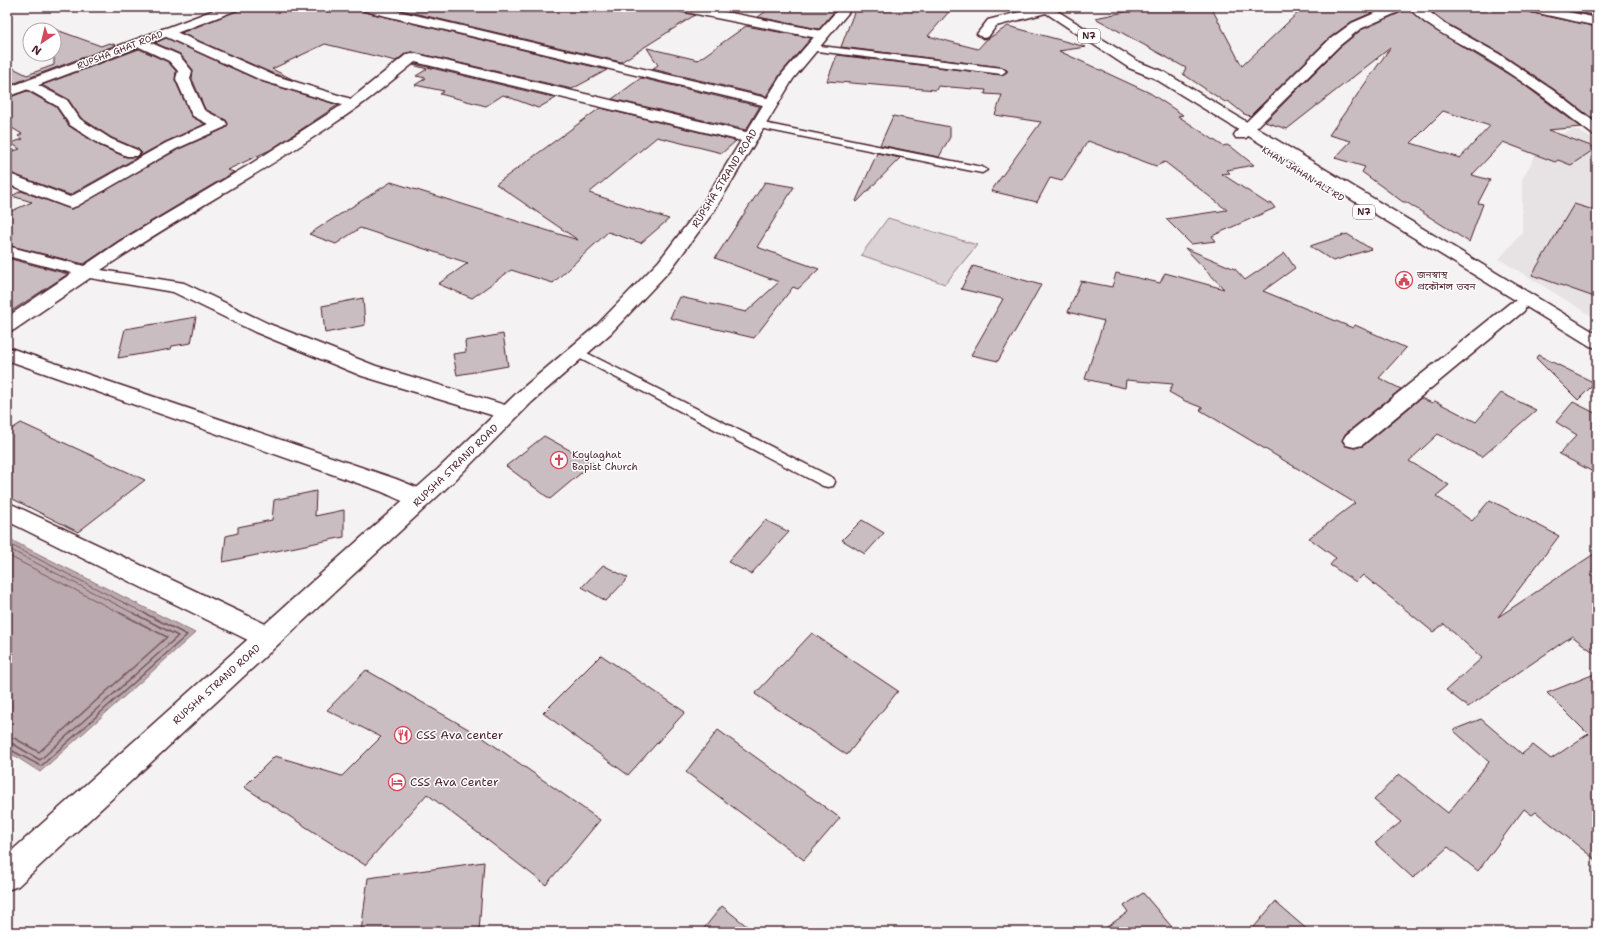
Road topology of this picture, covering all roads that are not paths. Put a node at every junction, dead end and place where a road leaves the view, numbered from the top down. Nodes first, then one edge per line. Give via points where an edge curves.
1 (233, 7) edge
2 (365, 7) edge
3 (681, 7) edge
4 (847, 7) edge
5 (1399, 7) edge
6 (1416, 7) edge
7 (1528, 7) edge
8 (1045, 8) edge
9 (1597, 22) edge
10 (167, 32) junction
11 (983, 34) dead end
12 (817, 41) junction
13 (140, 42) junction
14 (1002, 71) dead end
15 (30, 85) junction
16 (7, 93) edge
17 (772, 103) junction
18 (353, 104) junction
19 (1597, 131) edge
20 (754, 132) junction
21 (1244, 132) junction
22 (132, 153) dead end
23 (982, 170) dead end
24 (7, 178) edge
25 (7, 251) edge
26 (89, 272) junction
27 (1517, 307) junction
28 (7, 326) edge
29 (1597, 342) edge
30 (577, 352) junction
31 (7, 353) edge
32 (1597, 356) edge
33 (508, 413) junction
34 (1354, 440) dead end
35 (828, 482) dead end
36 (420, 498) junction
37 (7, 511) edge
38 (267, 637) junction
39 (7, 875) edge

1 - 10 main road, RUPSHA GHAT ROAD
2 - 17 main road
3 - 12 main road
4 - 12 main road, RUPSHA STRAND ROAD
5 - 21 main road via 1356,26 1334,43
6 - 19 main road via 1441,27 1494,57 1549,94
7 - 9 main road
8 - 11 main road via 992,23
8 - 21 main road, KHAN JAHAN ALI RD / N7 via 1134,65 1147,78
10 - 13 main road, RUPSHA GHAT ROAD
10 - 18 main road via 268,78
12 - 14 lane
12 - 17 main road, RUPSHA STRAND ROAD via 787,77
13 - 15 main road, RUPSHA GHAT ROAD
13 - 24 main road via 174,58 185,71 183,80 198,113 220,124 171,146 71,203
15 - 16 main road, RUPSHA GHAT ROAD
15 - 22 main road via 62,103 75,122 106,142
17 - 20 main road, RUPSHA STRAND ROAD
18 - 20 main road via 412,57
18 - 26 main road via 255,168 125,246
20 - 23 lane
20 - 30 main road, RUPSHA STRAND ROAD via 708,208 665,265 604,329
21 - 27 main road, KHAN JAHAN ALI RD / N7
21 - 29 main road, KHAN JAHAN ALI RD / N7
25 - 26 main road
26 - 28 main road
26 - 33 main road via 178,287 262,328 369,371
27 - 32 main road, KHAN JAHAN ALI RD / N7
27 - 34 main road
30 - 33 main road, RUPSHA STRAND ROAD
30 - 35 lane
31 - 36 main road
33 - 36 main road, RUPSHA STRAND ROAD
36 - 38 main road, RUPSHA STRAND ROAD
37 - 38 main road
38 - 39 main road, RUPSHA STRAND ROAD

